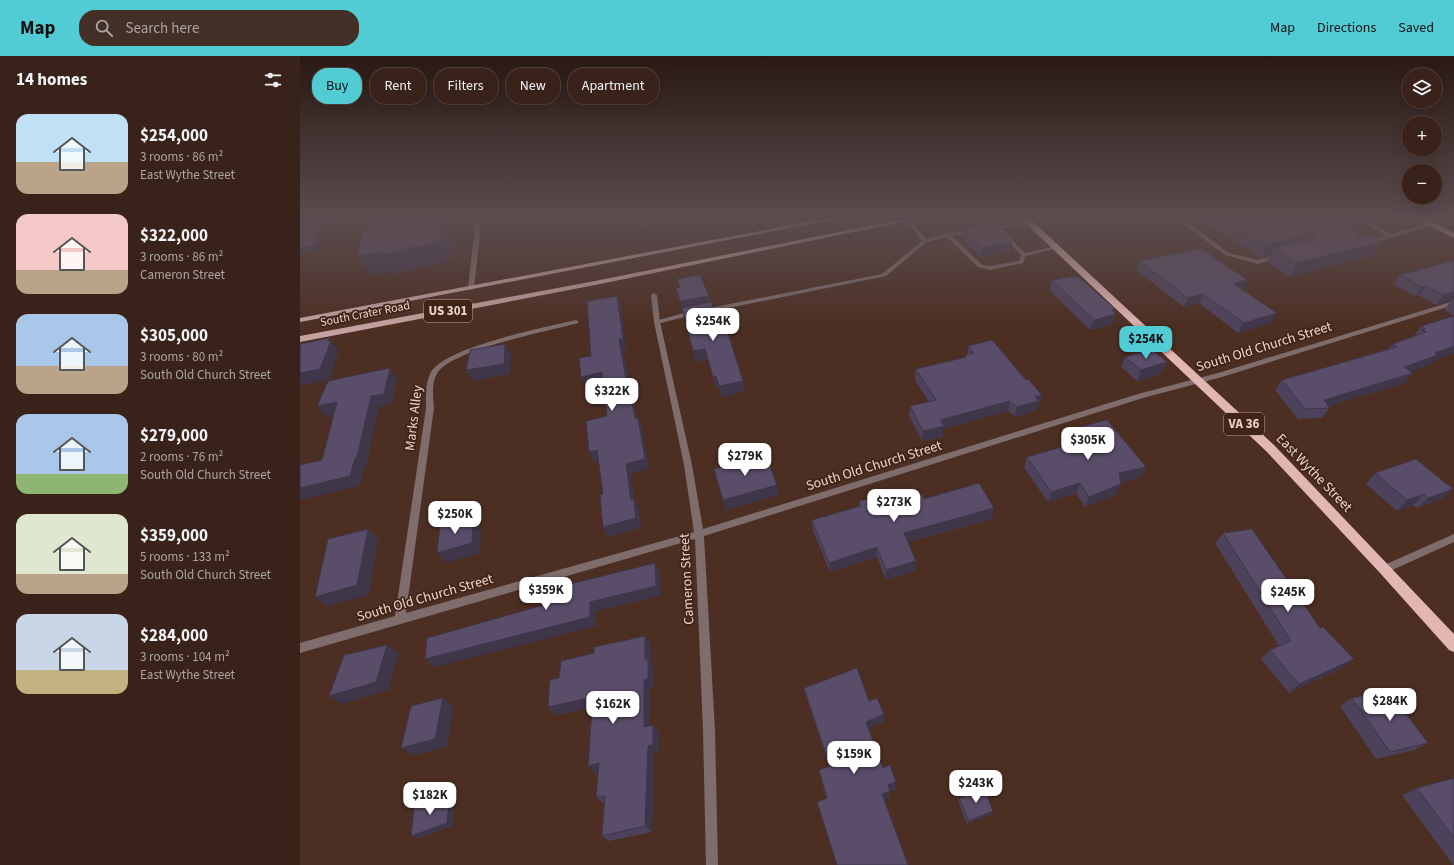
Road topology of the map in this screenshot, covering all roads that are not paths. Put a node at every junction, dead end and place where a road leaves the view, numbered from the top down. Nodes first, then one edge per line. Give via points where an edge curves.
1 (474, 254) edge
2 (651, 254) edge
3 (740, 254) edge
4 (909, 254) edge
5 (967, 254) edge
6 (1030, 254) edge
7 (1062, 254) edge
8 (1227, 254) edge
9 (1024, 255) joint
10 (1282, 256) edge
11 (471, 288) junction
12 (654, 295) dead end
13 (1454, 304) edge
14 (300, 320) edge
15 (576, 322) dead end
16 (658, 322) junction
17 (300, 339) edge
18 (1199, 380) junction
19 (699, 534) junction
20 (1454, 538) edge
21 (1386, 569) junction
22 (400, 618) junction
23 (1454, 644) edge
24 (300, 648) edge
25 (712, 865) edge

1 - 11 street
2 - 11 main road, South Crater Road / US 301
3 - 17 main road, South Crater Road / US 301
4 - 16 street via 884,275
5 - 9 street via 980,266 990,268 1021,262
6 - 9 street
7 - 18 highway, East Wythe Street / VA 36
8 - 10 street via 1258,262
11 - 14 main road, South Crater Road / US 301
12 - 16 street, Cameron Street
13 - 18 street, South Old Church Street
15 - 22 street, Marks Alley via 540,330 466,354 446,362 432,376 430,408
16 - 19 street, Cameron Street via 688,465
18 - 19 street, South Old Church Street
18 - 21 highway, East Wythe Street / VA 36 via 1271,449
19 - 22 street, South Old Church Street
19 - 25 street, Cameron Street
20 - 21 street
21 - 23 highway, East Wythe Street / VA 36
22 - 24 street, South Old Church Street

